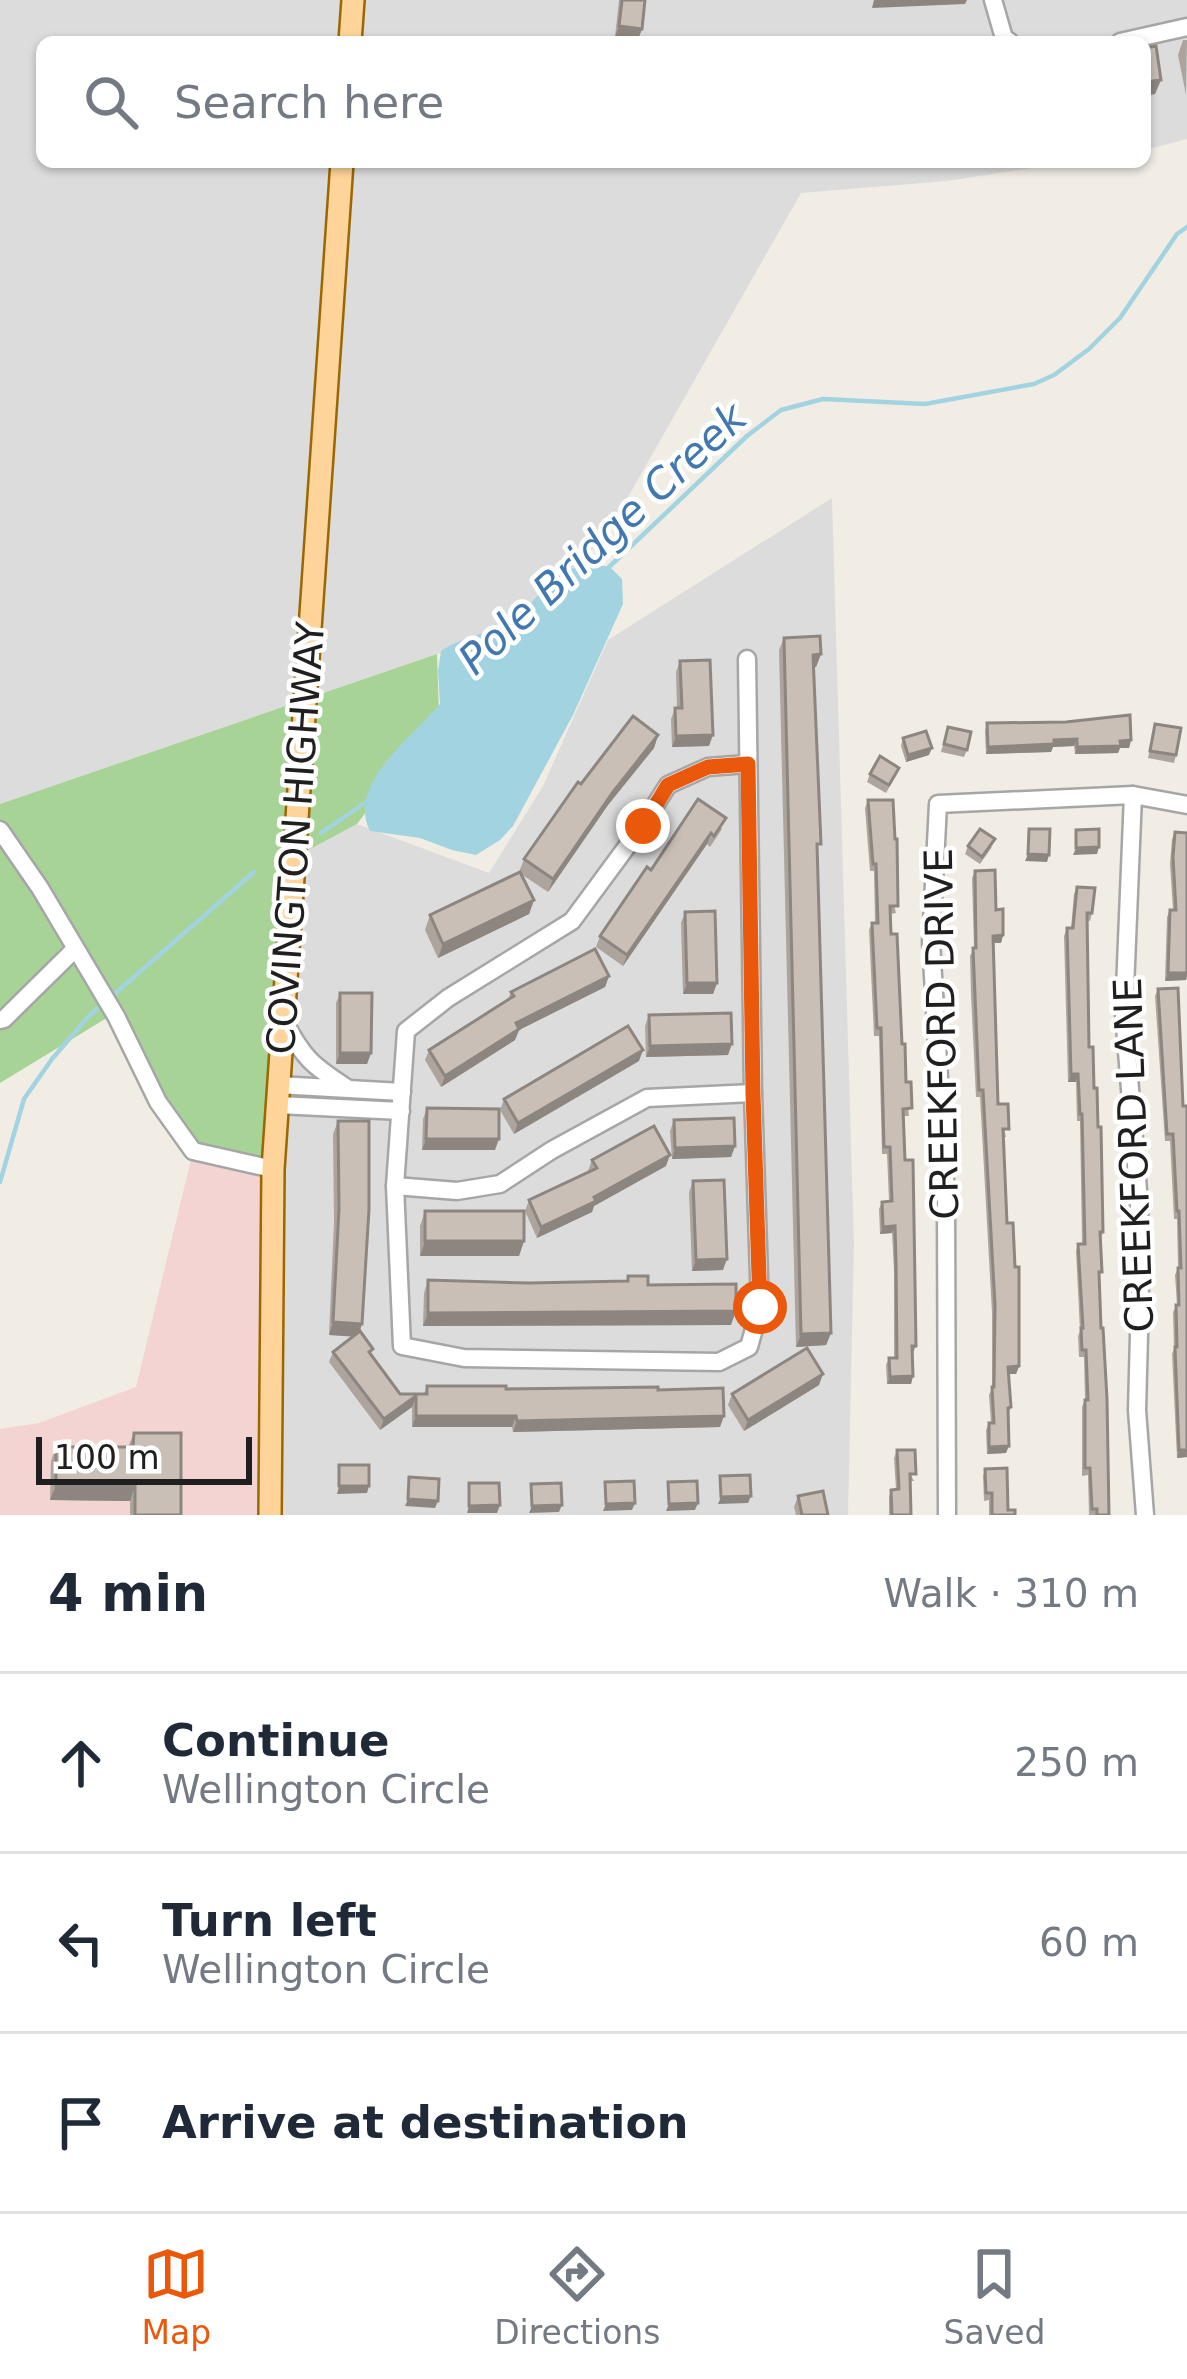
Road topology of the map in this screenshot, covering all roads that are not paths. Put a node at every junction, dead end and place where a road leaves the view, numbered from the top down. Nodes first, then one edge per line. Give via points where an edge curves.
1 (353, 0) edge
2 (993, 0) edge
3 (1187, 26) edge
4 (350, 36) edge
5 (999, 36) edge
6 (1145, 36) edge
7 (342, 168) edge
8 (747, 659) dead end
9 (748, 764) junction
10 (1133, 795) junction
11 (1187, 805) edge
12 (0, 830) edge
13 (75, 949) junction
14 (283, 1017) junction
15 (0, 1020) edge
16 (348, 1089) junction
17 (402, 1092) junction
18 (753, 1093) junction
19 (278, 1095) junction
20 (401, 1112) junction
21 (273, 1169) junction
22 (395, 1186) junction
23 (269, 1515) edge
24 (947, 1515) edge
25 (1145, 1515) edge

1 - 4 main road
2 - 5 street
3 - 6 street
7 - 14 main road, COVINGTON HIGHWAY
8 - 9 street
9 - 17 street via 708,767 668,785 572,922 406,1031
9 - 18 street
10 - 11 street, CREEKFORD DRIVE
10 - 24 street, CREEKFORD DRIVE via 938,804 931,942 946,1196
10 - 25 street, CREEKFORD LANE via 1124,1013 1139,1204
12 - 13 street
13 - 15 street
13 - 21 street via 193,1150
14 - 16 street via 313,1066
14 - 19 main road, COVINGTON HIGHWAY
16 - 17 street
16 - 19 street
17 - 20 street
18 - 22 street via 647,1098 500,1184 457,1191
18 - 22 street via 760,1307 749,1346 718,1362 464,1358 402,1346
19 - 20 street
19 - 21 main road, COVINGTON HIGHWAY
20 - 22 street
21 - 23 main road, COVINGTON HIGHWAY

